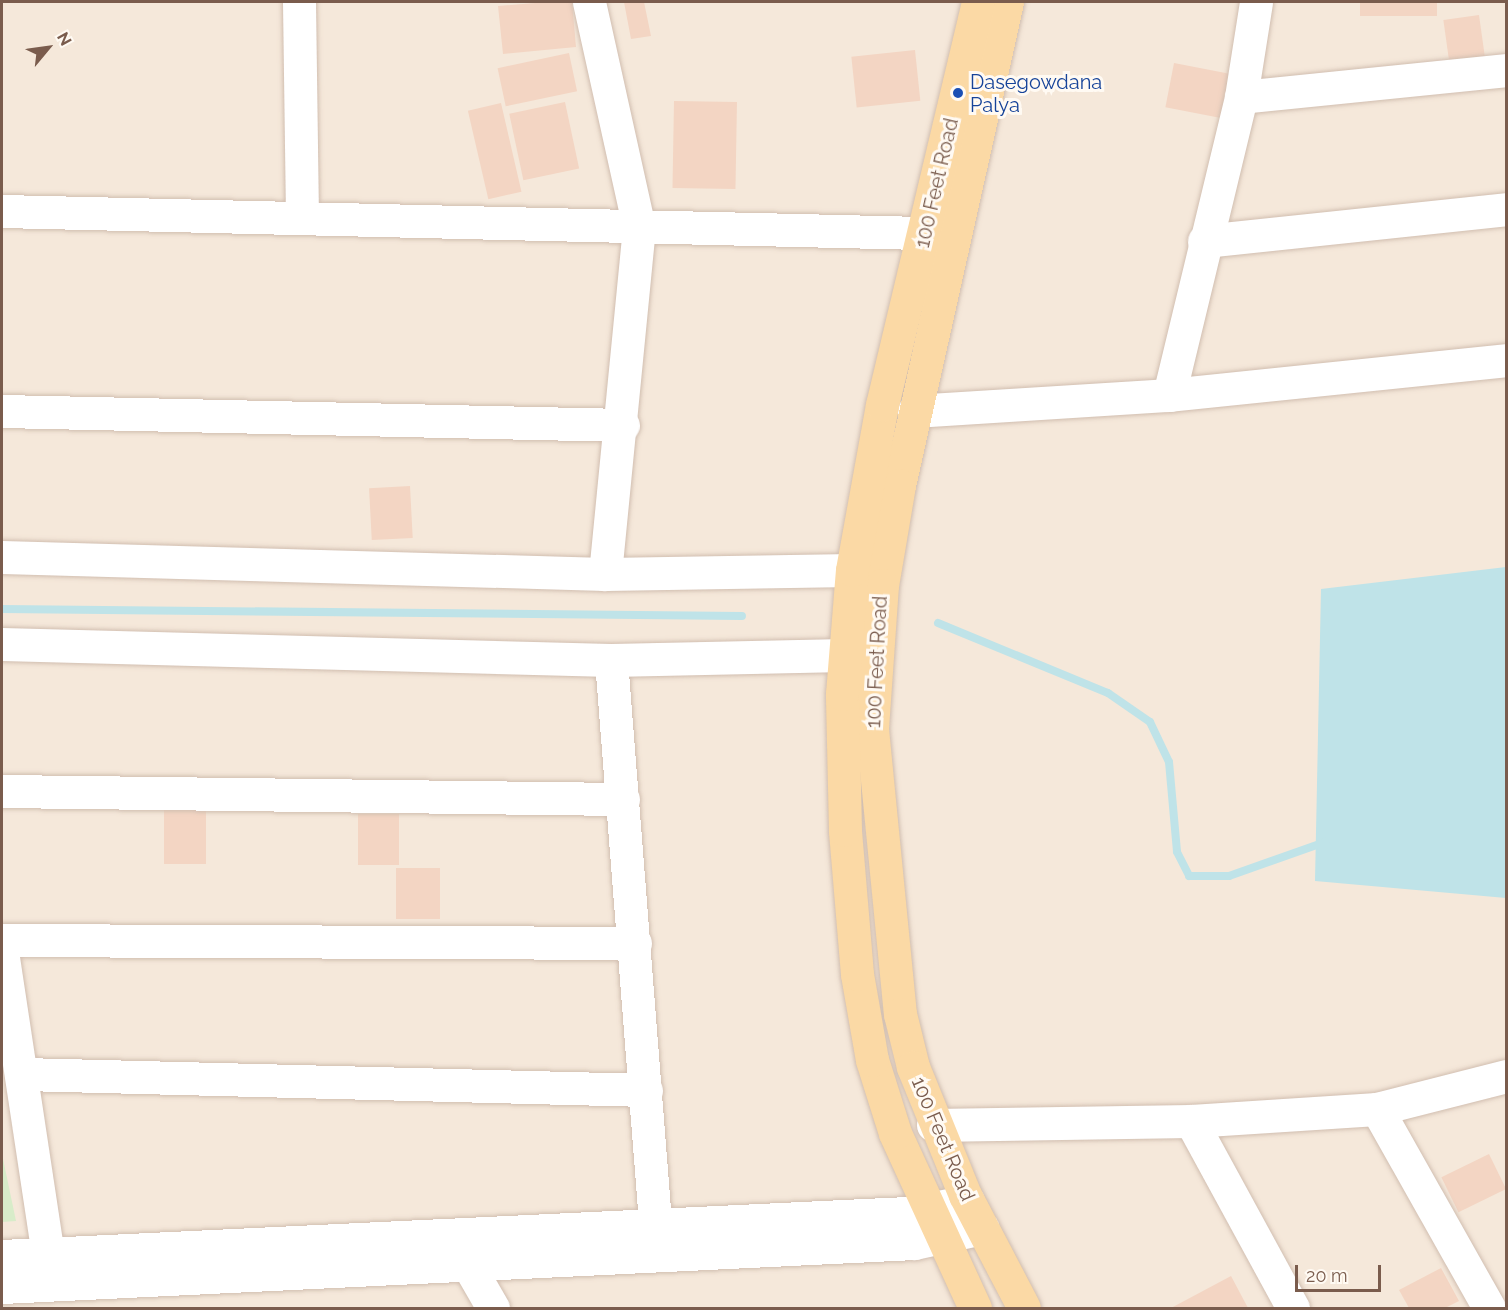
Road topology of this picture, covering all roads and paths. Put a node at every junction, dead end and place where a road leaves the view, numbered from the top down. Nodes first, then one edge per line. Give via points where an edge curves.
1 (298, 2) edge
2 (589, 2) edge
3 (978, 2) edge
4 (1007, 2) edge
5 (1256, 2) edge
6 (1506, 70) edge
7 (1241, 97) junction
8 (1506, 209) edge
9 (2, 211) edge
10 (302, 216) junction
11 (639, 227) junction
12 (925, 233) junction
13 (1204, 241) junction
14 (1506, 360) edge
15 (1169, 395) junction
16 (2, 411) edge
17 (914, 411) junction
18 (623, 425) junction
19 (2, 557) edge
20 (852, 570) junction
21 (605, 574) junction
22 (2, 644) edge
23 (845, 655) junction
24 (611, 660) junction
25 (2, 791) edge
26 (623, 799) junction
27 (2, 940) edge
28 (634, 943) junction
29 (2, 951) edge
30 (23, 1074) junction
31 (1506, 1076) edge
32 (646, 1090) junction
33 (1377, 1109) junction
34 (1191, 1121) junction
35 (933, 1125) junction
36 (930, 1210) junction
37 (975, 1215) junction
38 (451, 1235) junction
39 (656, 1240) junction
40 (944, 1240) junction
41 (2, 1256) edge
42 (468, 1265) junction
43 (50, 1269) junction
44 (2, 1287) edge
45 (493, 1308) edge
46 (975, 1308) edge
47 (1024, 1308) edge
48 (1293, 1308) edge
49 (1489, 1308) edge

1 - 10 street
2 - 11 street
3 - 12 main road, 100 Feet Road
4 - 17 main road, 100 Feet Road
5 - 7 street
6 - 7 street
7 - 13 street
8 - 13 street
9 - 10 street
10 - 11 street
11 - 12 street
11 - 18 street
12 - 20 main road, 100 Feet Road via 882,405
13 - 15 street
14 - 15 street
15 - 17 street
16 - 18 street
17 - 35 main road, 100 Feet Road via 882,585 872,729 900,1014
18 - 21 street
19 - 21 street
20 - 21 street
20 - 23 main road, 100 Feet Road
22 - 24 street
23 - 24 street
23 - 36 main road, 100 Feet Road via 845,830 857,974 872,1060 895,1133
24 - 26 street
25 - 26 street
26 - 28 street
27 - 28 street
28 - 32 street
29 - 30 street
30 - 32 street
30 - 43 street
31 - 33 street
32 - 39 street
33 - 34 street
33 - 49 street
34 - 35 street
34 - 48 street
35 - 37 main road, 100 Feet Road
36 - 37 street
36 - 39 street
36 - 40 main road, 100 Feet Road
37 - 40 street
37 - 47 main road, 100 Feet Road
38 - 39 street
38 - 42 street
38 - 43 street
39 - 40 street
39 - 42 street
40 - 46 main road, 100 Feet Road
41 - 43 street
42 - 43 street
42 - 45 street
43 - 44 street

